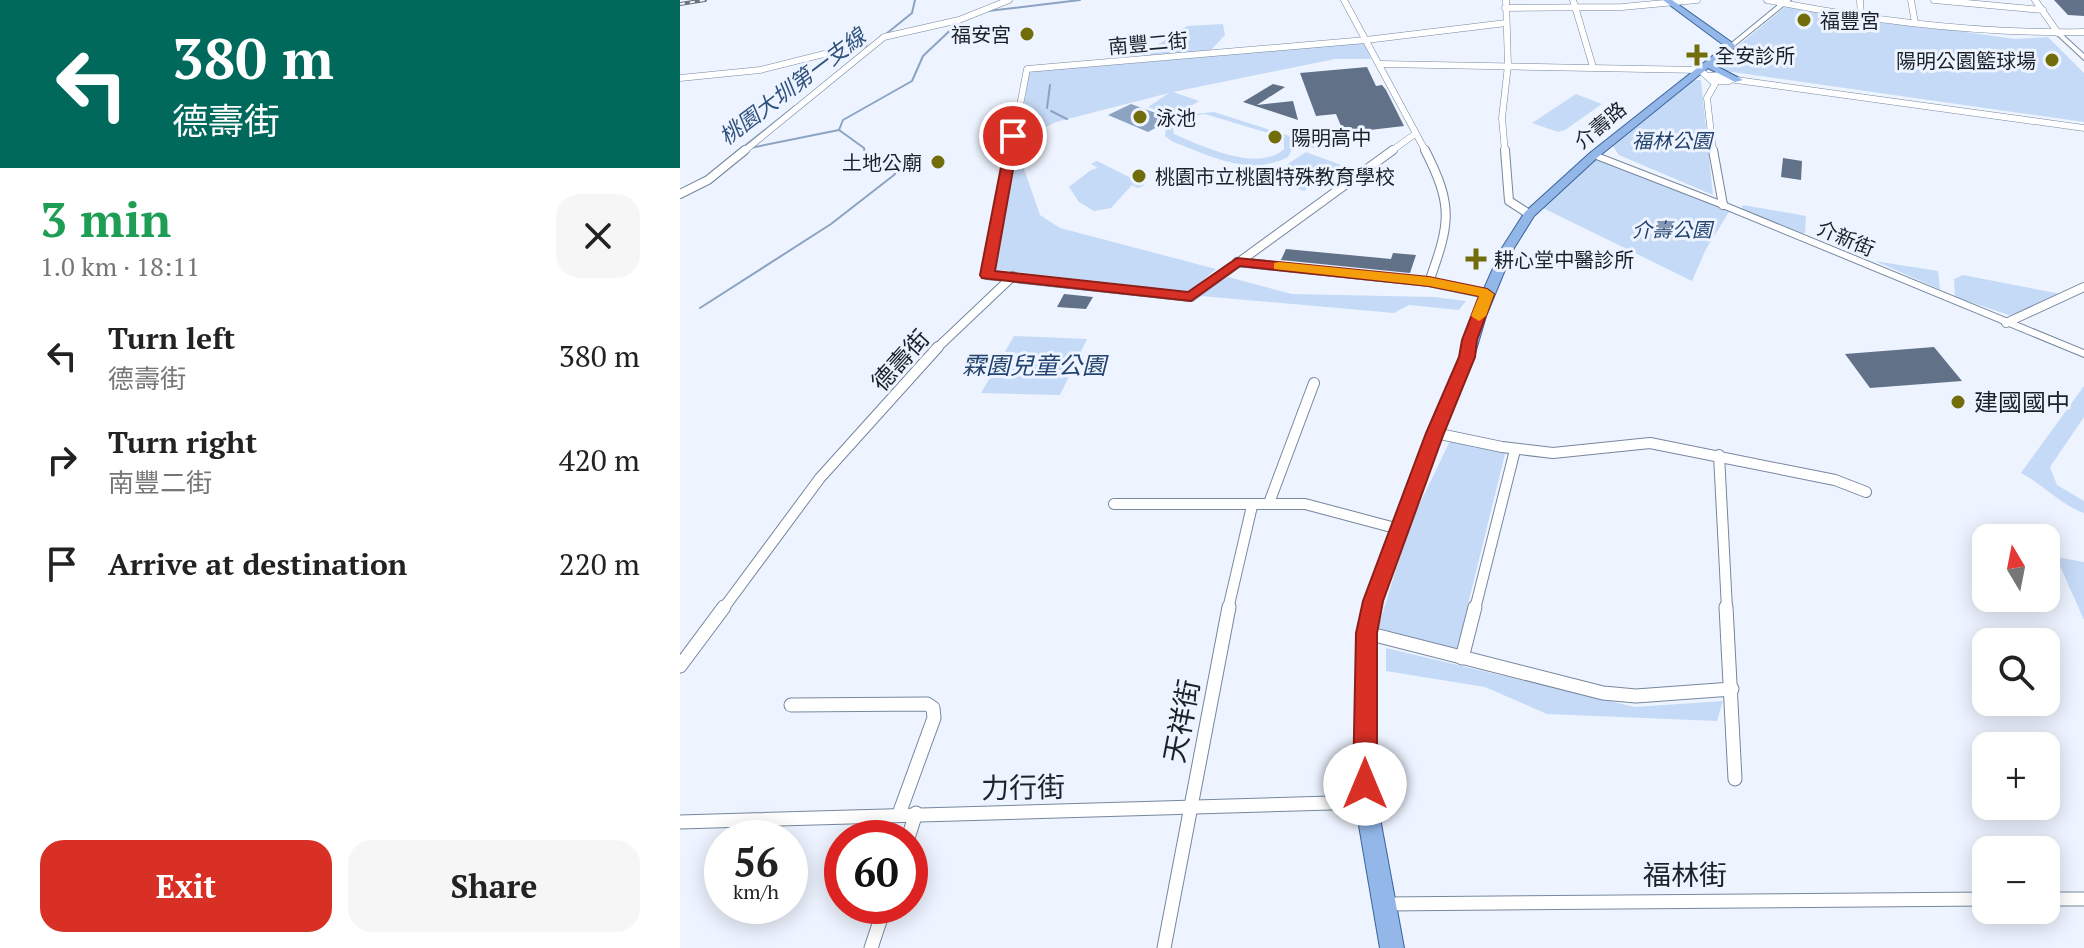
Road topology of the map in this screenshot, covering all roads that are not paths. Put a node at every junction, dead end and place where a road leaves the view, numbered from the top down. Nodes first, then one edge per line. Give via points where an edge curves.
1 (1009, 0) edge
2 (1344, 0) edge
3 (1506, 0) edge
4 (1573, 0) edge
5 (1697, 0) edge
6 (1767, 0) edge
7 (1860, 0) edge
8 (1911, 0) edge
9 (1934, 0) edge
10 (2035, 0) edge
11 (1669, 1) edge
12 (1786, 2) edge
13 (1505, 8) junction
14 (1576, 8) junction
15 (2043, 10) junction
16 (1861, 16) junction
17 (1506, 23) junction
18 (1915, 23) junction
19 (2084, 32) edge
20 (2058, 33) junction
21 (1366, 40) junction
22 (864, 44) dead end
23 (1731, 46) junction
24 (2084, 58) edge
25 (1711, 62) junction
26 (1381, 64) junction
27 (1508, 65) junction
28 (1593, 67) junction
29 (1704, 73) junction
30 (680, 78) edge
31 (1734, 80) junction
32 (1716, 82) junction
33 (2084, 128) edge
34 (1415, 134) junction
35 (1594, 155) junction
36 (680, 194) edge
37 (1723, 205) junction
38 (1529, 214) junction
39 (1237, 262) junction
40 (1013, 276) junction
41 (1429, 282) junction
42 (2084, 287) edge
43 (1487, 294) junction
44 (2006, 323) junction
45 (2084, 354) edge
46 (1314, 383) dead end
47 (1435, 433) junction
48 (1515, 450) junction
49 (1719, 455) junction
50 (1866, 492) dead end
51 (1269, 503) junction
52 (1114, 504) dead end
53 (1252, 506) junction
54 (1399, 529) junction
55 (1367, 633) junction
56 (1462, 658) junction
57 (680, 666) edge
58 (1732, 689) junction
59 (791, 705) dead end
60 (1735, 779) dead end
61 (1366, 802) junction
62 (1187, 811) junction
63 (916, 813) junction
64 (899, 814) junction
65 (914, 820) edge
66 (680, 822) edge
67 (1972, 899) edge
68 (2060, 899) edge
69 (2084, 899) edge
70 (1385, 904) junction
71 (879, 924) edge
72 (871, 948) edge
73 (1164, 948) edge
74 (1392, 948) edge

1 - 36 street via 959,20 884,37 708,180
2 - 21 street
3 - 13 street
4 - 14 street
5 - 11 street
6 - 12 street
7 - 16 street
8 - 18 street
9 - 15 street
10 - 15 street
11 - 14 street
11 - 23 main road
12 - 16 street
12 - 23 street, 介壽路
13 - 14 street
13 - 17 street
14 - 28 street
15 - 20 street
16 - 18 street
17 - 21 street, 南豐二街
17 - 27 street
18 - 20 street via 2010,34
19 - 20 street
20 - 24 street
21 - 26 street
21 - 40 street, 南豐二街 via 1027,69 987,275
22 - 30 street via 760,70
23 - 25 main road, 介壽路
25 - 29 main road, 介壽路
25 - 31 main road
26 - 27 street
26 - 34 street
27 - 28 street
27 - 38 street via 1502,118 1505,178 1509,201
28 - 29 street
29 - 31 street
29 - 32 street
29 - 35 main road, 介壽路
31 - 32 street
31 - 33 street
32 - 37 street via 1707,98
34 - 39 street
34 - 41 street via 1441,181 1448,219
35 - 37 street, 介新街
35 - 38 main road, 介壽路
37 - 44 street, 介新街
38 - 43 main road, 介壽路
39 - 40 street via 1191,297
39 - 41 street
40 - 57 street, 德壽街 via 942,343 820,478
41 - 43 street
42 - 44 street
43 - 47 main road, 介壽路
44 - 45 street, 介新街
46 - 51 street
47 - 48 street
47 - 54 main road, 介壽路
48 - 49 street via 1575,452 1631,442
48 - 56 street
49 - 50 street via 1835,480
49 - 58 street
51 - 53 street
51 - 54 street via 1305,504
52 - 53 street
53 - 62 street, 天祥街
54 - 55 main road, 介壽路
55 - 56 street
55 - 61 main road, 介壽路
56 - 58 street via 1603,693 1636,696
58 - 60 street
59 - 64 street via 933,708 934,718
61 - 62 street, 力行街
61 - 70 main road, 介壽路
62 - 63 street, 力行街
62 - 73 street, 天祥街
63 - 64 street, 力行街
63 - 65 street
64 - 66 street, 力行街
67 - 70 street, 福林街
68 - 69 street
70 - 74 main road, 介壽路
71 - 72 street

